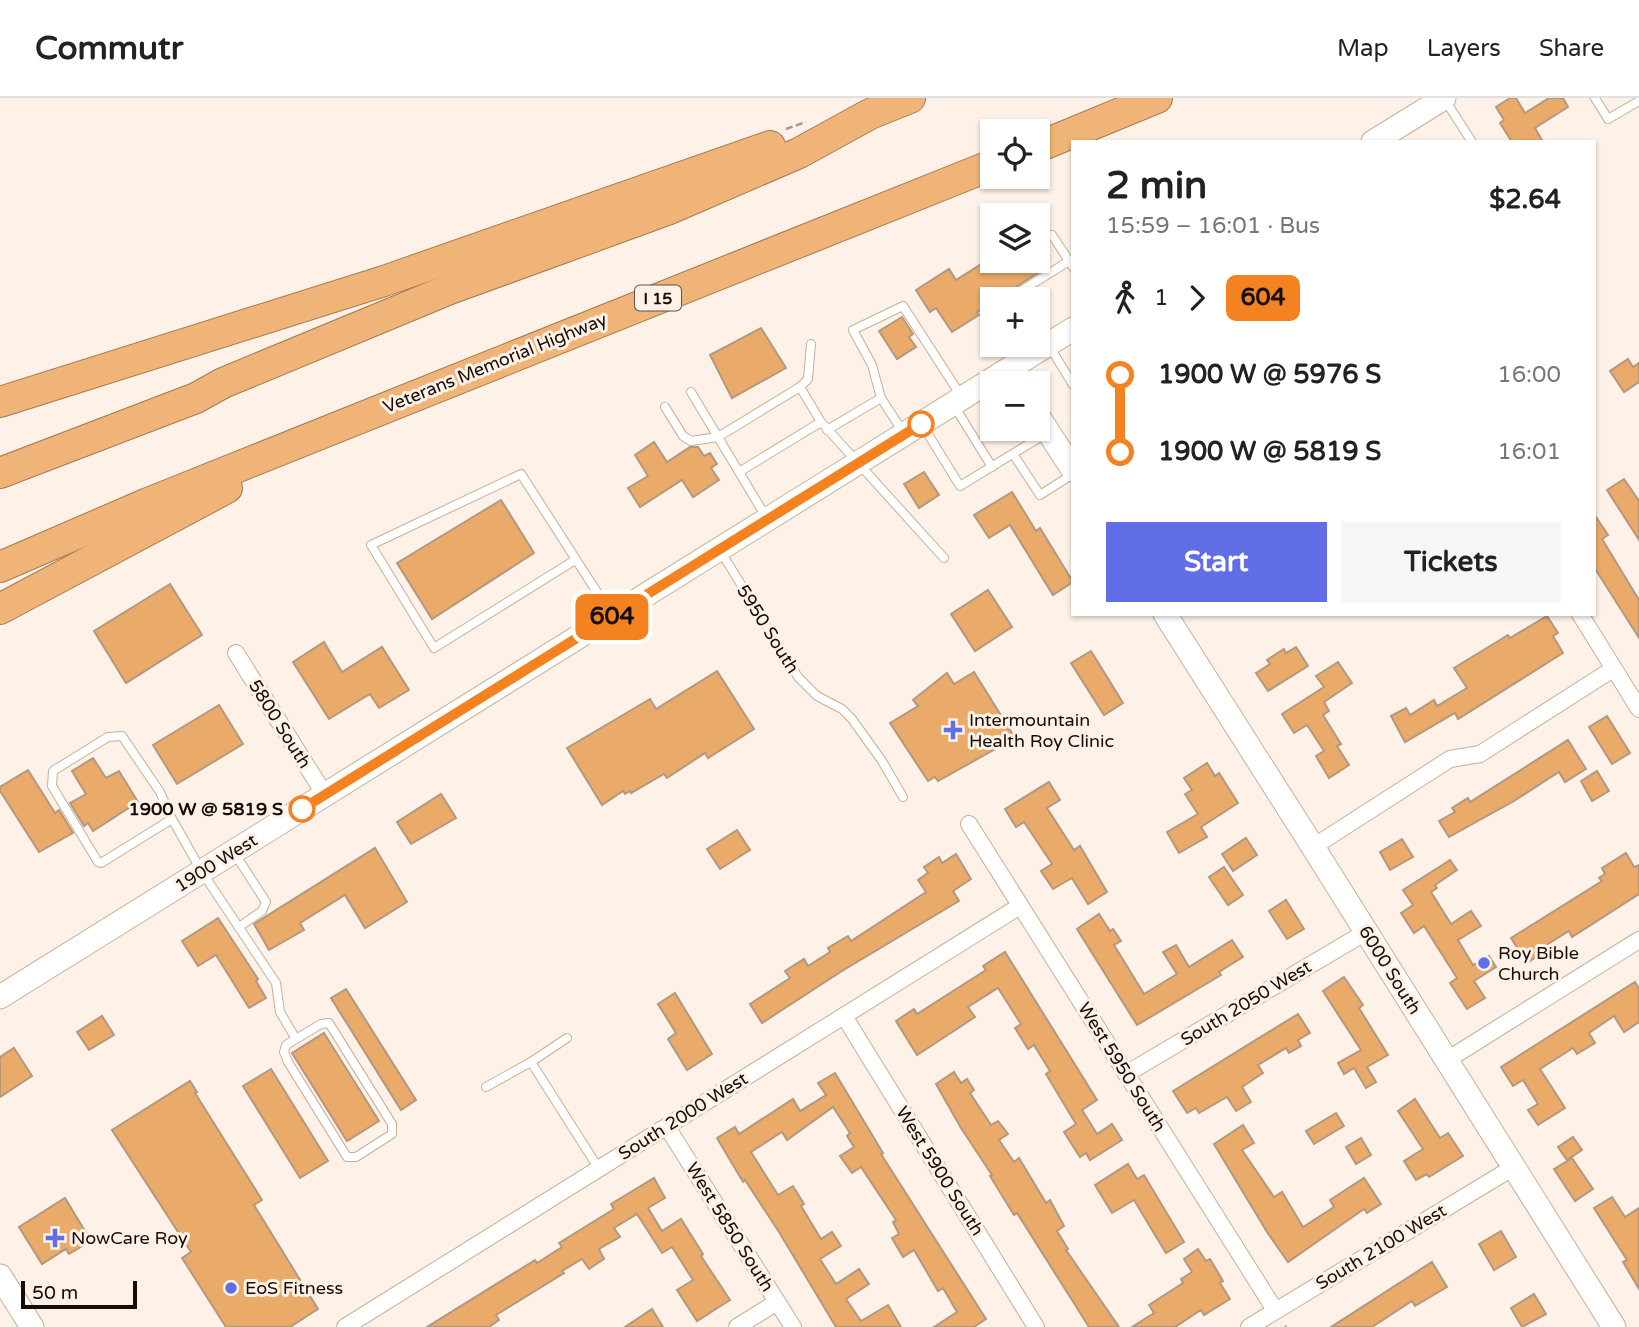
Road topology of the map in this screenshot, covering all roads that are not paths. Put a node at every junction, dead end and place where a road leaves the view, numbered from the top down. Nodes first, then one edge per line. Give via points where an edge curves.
1 (910, 98) edge
2 (1157, 98) edge
3 (1444, 98) edge
4 (1595, 98) edge
5 (1639, 101) edge
6 (870, 114) junction
7 (1376, 140) edge
8 (1471, 140) edge
9 (1050, 142) edge
10 (980, 170) edge
11 (1052, 234) dead end
12 (1071, 264) edge
13 (1030, 287) edge
14 (1071, 330) edge
15 (811, 344) dead end
16 (1050, 344) edge
17 (1050, 348) edge
18 (1034, 357) edge
19 (99, 369) junction
20 (1019, 371) edge
21 (1071, 382) edge
22 (0, 387) edge
23 (800, 387) junction
24 (980, 391) edge
25 (691, 392) dead end
26 (881, 398) junction
27 (957, 401) junction
28 (0, 402) edge
29 (665, 407) dead end
30 (821, 422) junction
31 (913, 428) junction
32 (827, 429) junction
33 (324, 432) junction
34 (1050, 435) edge
35 (718, 437) junction
36 (1026, 441) edge
37 (1013, 454) junction
38 (858, 462) junction
39 (992, 467) junction
40 (1071, 469) edge
41 (0, 472) edge
42 (739, 472) junction
43 (1071, 473) edge
44 (768, 519) junction
45 (719, 550) junction
46 (944, 558) dead end
47 (575, 560) junction
48 (0, 567) edge
49 (2, 608) edge
50 (612, 616) junction
51 (1166, 616) edge
52 (1581, 616) edge
53 (236, 653) dead end
54 (1614, 668) junction
55 (1639, 709) edge
56 (325, 795) junction
57 (903, 797) dead end
58 (172, 818) junction
59 (969, 824) dead end
60 (1314, 847) junction
61 (234, 852) junction
62 (202, 872) junction
63 (1020, 906) junction
64 (239, 927) junction
65 (1366, 932) junction
66 (1639, 940) edge
67 (0, 998) edge
68 (844, 1016) junction
69 (567, 1038) dead end
70 (296, 1039) junction
71 (1447, 1060) junction
72 (531, 1062) junction
73 (1126, 1074) junction
74 (486, 1087) dead end
75 (667, 1126) junction
76 (1514, 1167) junction
77 (599, 1169) junction
78 (0, 1276) edge
79 (777, 1302) junction
80 (1275, 1310) junction
81 (32, 1327) edge
82 (345, 1327) edge
83 (737, 1327) edge
84 (793, 1327) edge
85 (1036, 1327) edge
86 (1249, 1327) edge
87 (1614, 1327) edge

1 - 6 highway
2 - 9 highway
3 - 7 main road
3 - 8 lane
4 - 5 lane via 1608,119
6 - 19 highway via 384,281
6 - 41 highway via 799,153 667,210 450,289 222,383 196,398
10 - 33 highway, Veterans Memorial Highway / I 15
11 - 12 lane
12 - 13 lane
14 - 16 main road, 1900 West
15 - 23 lane via 808,379
17 - 21 lane
18 - 20 main road, 1900 West
19 - 22 highway
19 - 28 highway
23 - 30 lane
23 - 35 lane
24 - 27 main road, 1900 West
25 - 35 lane
26 - 27 lane via 872,365 852,330 902,306
26 - 31 lane
26 - 32 lane
27 - 31 main road, 1900 West
27 - 39 lane
29 - 35 lane via 691,441
30 - 32 lane
30 - 42 lane
31 - 38 main road, 1900 West
31 - 39 lane via 960,486
32 - 38 lane
33 - 48 highway, Veterans Memorial Highway / I 15
33 - 49 highway via 187,511
34 - 40 main road
35 - 42 lane
36 - 37 lane
37 - 39 lane
37 - 43 lane via 1040,495
38 - 44 main road, 1900 West
38 - 46 lane
42 - 44 lane
44 - 45 main road, 1900 West
45 - 50 main road, 1900 West
45 - 57 lane, 5950 South via 798,677 852,719
47 - 47 lane via 521,474 371,545 434,648
47 - 50 lane
50 - 56 main road, 1900 West
51 - 60 main road, 6000 South
52 - 54 street
53 - 56 street, 5800 South
54 - 55 street
54 - 60 street via 1480,754 1450,759
56 - 61 main road, 1900 West
58 - 58 lane via 122,736 107,737 52,771 52,786 101,863
58 - 62 lane
59 - 63 street, West 5950 South
60 - 65 main road, 6000 South
61 - 62 main road, 1900 West
61 - 64 lane via 266,902 262,911
62 - 64 lane
62 - 67 main road, 1900 West
63 - 68 street, South 2000 West
63 - 73 street, West 5950 South
64 - 70 lane via 276,983 280,1012
65 - 71 main road, 6000 South
65 - 73 street, South 2050 West
66 - 71 street
68 - 75 street, South 2000 West
68 - 85 street, West 5900 South
69 - 72 lane
70 - 70 lane via 286,1045 288,1062 347,1157 356,1157 392,1134 392,1124 329,1023
71 - 76 main road, 6000 South
72 - 74 lane
72 - 77 lane
73 - 80 street, West 5950 South
75 - 77 street, South 2000 West
75 - 79 street, West 5850 South
76 - 80 street, South 2100 West
76 - 87 main road, 6000 South
77 - 82 street, South 2000 West
78 - 81 main road
79 - 83 street
79 - 84 street, West 5850 South
80 - 86 street, South 2100 West

